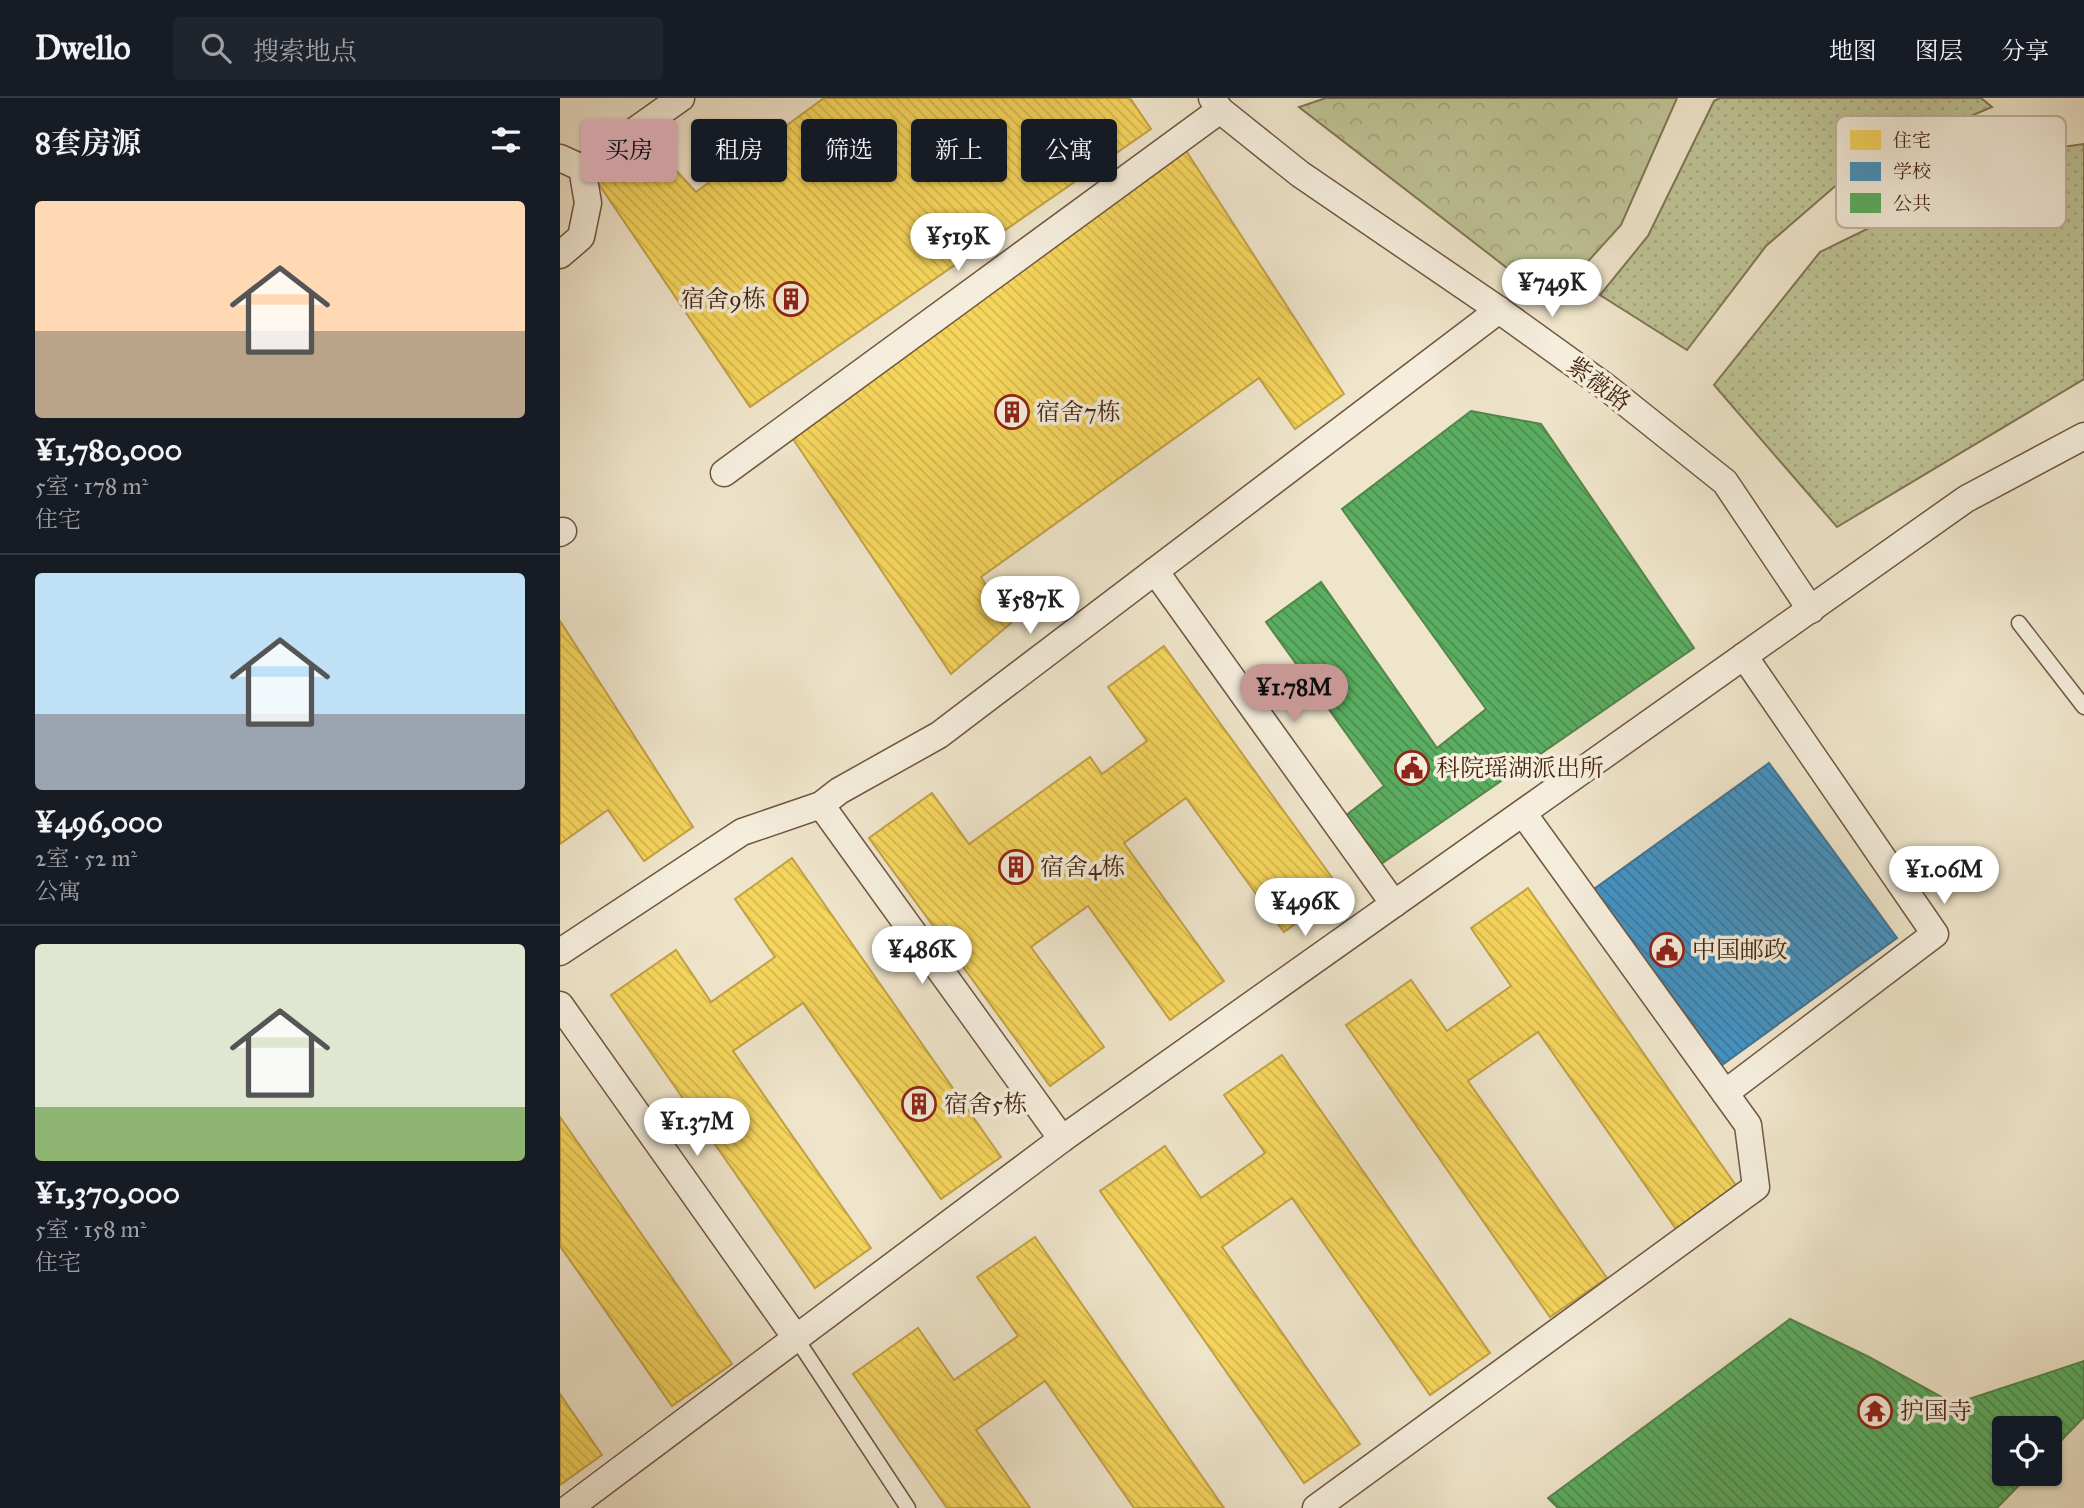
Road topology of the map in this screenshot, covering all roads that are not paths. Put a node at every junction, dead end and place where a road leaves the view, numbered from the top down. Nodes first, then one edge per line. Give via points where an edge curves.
1 (681, 98) edge
2 (1216, 104) edge
3 (571, 163) edge
4 (560, 255) edge
5 (1499, 310) junction
6 (2084, 436) edge
7 (724, 473) dead end
8 (1155, 571) junction
9 (1811, 610) junction
10 (2019, 623) dead end
11 (1744, 656) junction
12 (2084, 707) edge
13 (821, 805) junction
14 (1523, 813) junction
15 (1394, 904) junction
16 (560, 952) edge
17 (560, 1005) edge
18 (1724, 1093) junction
19 (1062, 1139) junction
20 (796, 1338) junction
21 (569, 1508) edge
22 (908, 1508) edge
23 (1315, 1508) edge

1 - 3 street
2 - 5 street, 紫薇路 via 1300,174
2 - 7 street
3 - 4 street via 588,203 581,237
5 - 8 street
5 - 9 street, 紫薇路 via 1606,387 1725,482
6 - 9 street via 1966,499
8 - 13 street via 939,735
8 - 15 street
9 - 11 street
10 - 12 lane
11 - 14 street
11 - 18 street via 1935,934
13 - 16 street via 742,832
13 - 19 street
14 - 15 street
14 - 18 street
15 - 19 street
17 - 20 street
18 - 23 street via 1748,1125 1756,1187
19 - 20 street
20 - 21 street
20 - 22 lane

